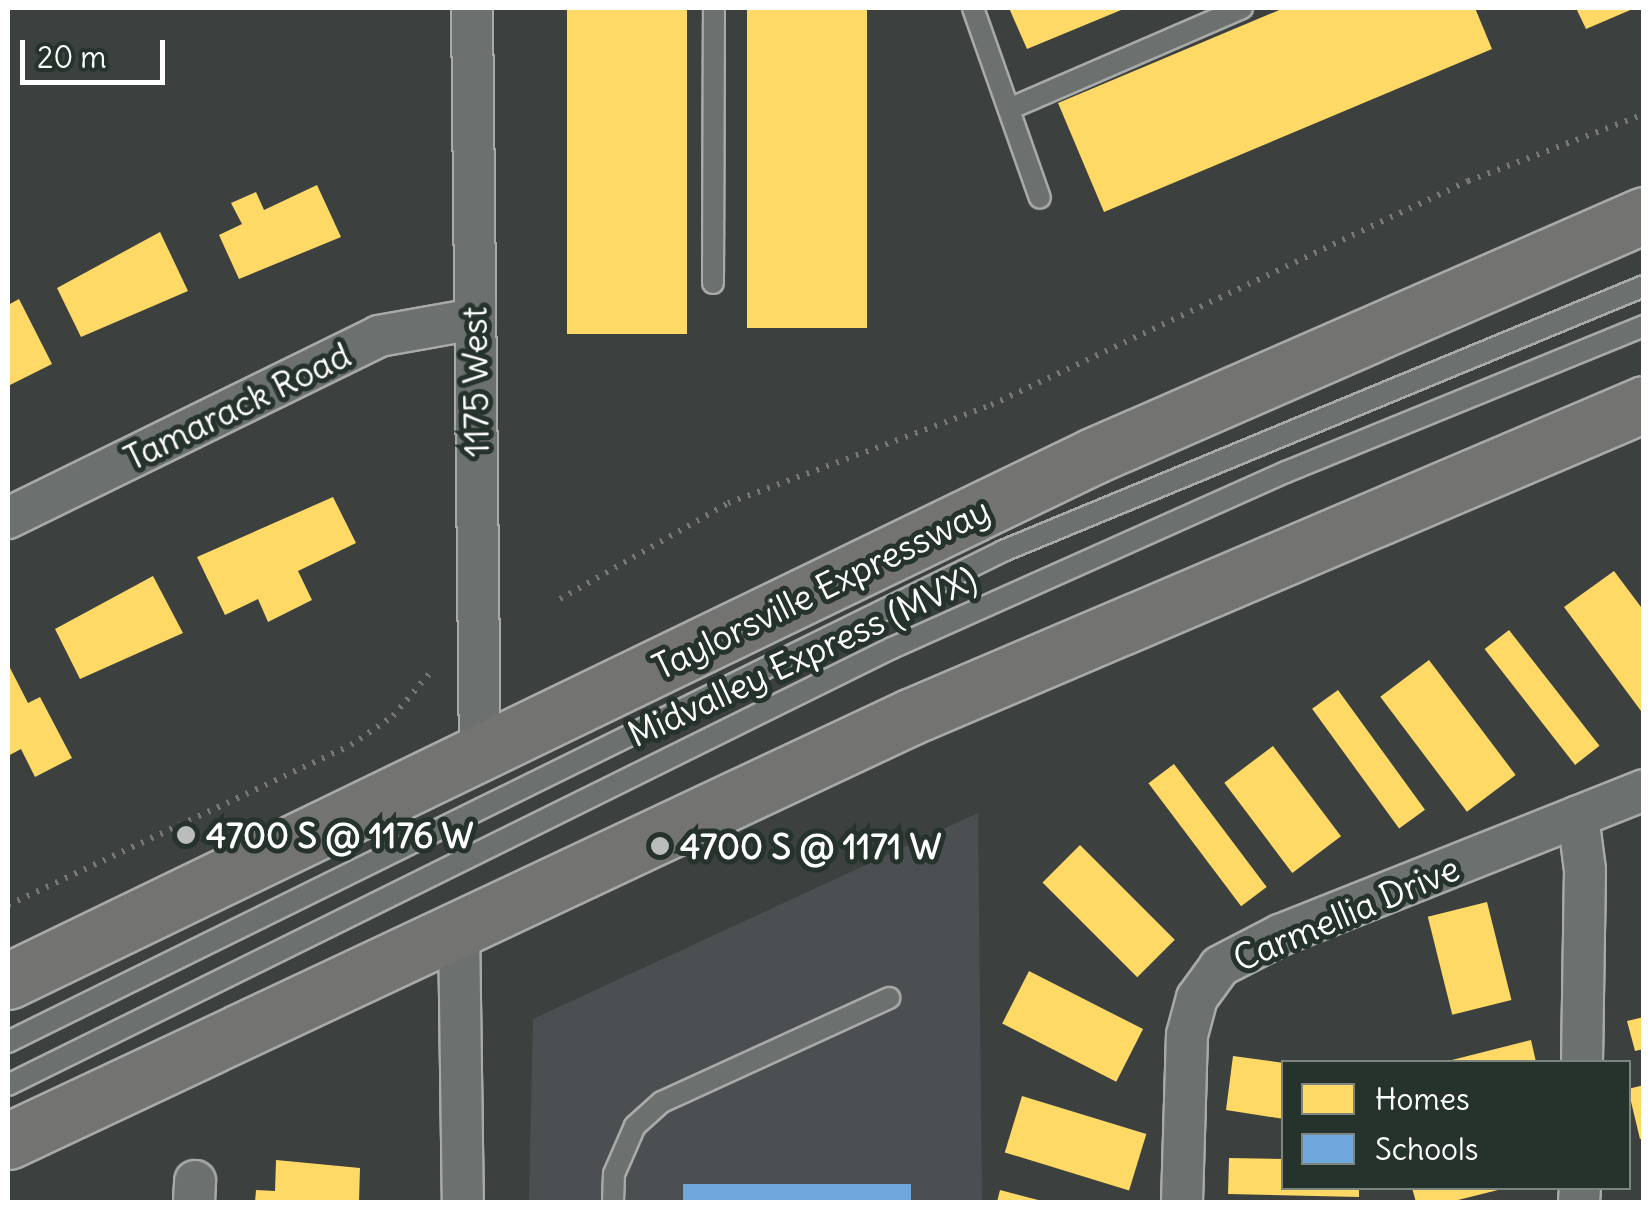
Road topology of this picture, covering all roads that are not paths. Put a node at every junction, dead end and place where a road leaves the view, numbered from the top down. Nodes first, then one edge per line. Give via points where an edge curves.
1 (472, 8) edge
2 (714, 8) edge
3 (973, 8) edge
4 (1242, 8) edge
5 (1009, 109) junction
6 (1040, 198) dead end
7 (1644, 215) edge
8 (713, 283) dead end
9 (1644, 286) edge
10 (474, 319) junction
11 (1644, 326) edge
12 (1644, 404) edge
13 (8, 518) edge
14 (480, 756) junction
15 (1644, 790) edge
16 (1578, 816) junction
17 (459, 926) junction
18 (8, 980) edge
19 (889, 998) dead end
20 (8, 1042) edge
21 (1582, 1060) edge
22 (8, 1086) edge
23 (8, 1141) edge
24 (462, 1202) edge
25 (612, 1202) edge
26 (1182, 1202) edge

1 - 10 street, 1175 West
2 - 8 lane
3 - 5 lane
4 - 5 lane
5 - 6 lane
7 - 14 main road, Taylorsville Expressway via 1094,456
9 - 20 lane, Midvalley Express (MVX) via 1003,552
10 - 13 street, Tamarack Road via 379,336
10 - 14 street, 1175 West
11 - 22 lane, Midvalley Express (MVX) via 1286,472 892,648
12 - 17 main road via 1094,635
14 - 18 main road, Taylorsville Expressway
15 - 16 street, Carmellia Drive
16 - 21 street via 1585,870
16 - 26 street, Carmellia Drive via 1280,934 1220,966 1197,998 1187,1035
17 - 23 main road
17 - 24 street
19 - 25 lane via 662,1102 635,1126 614,1174

